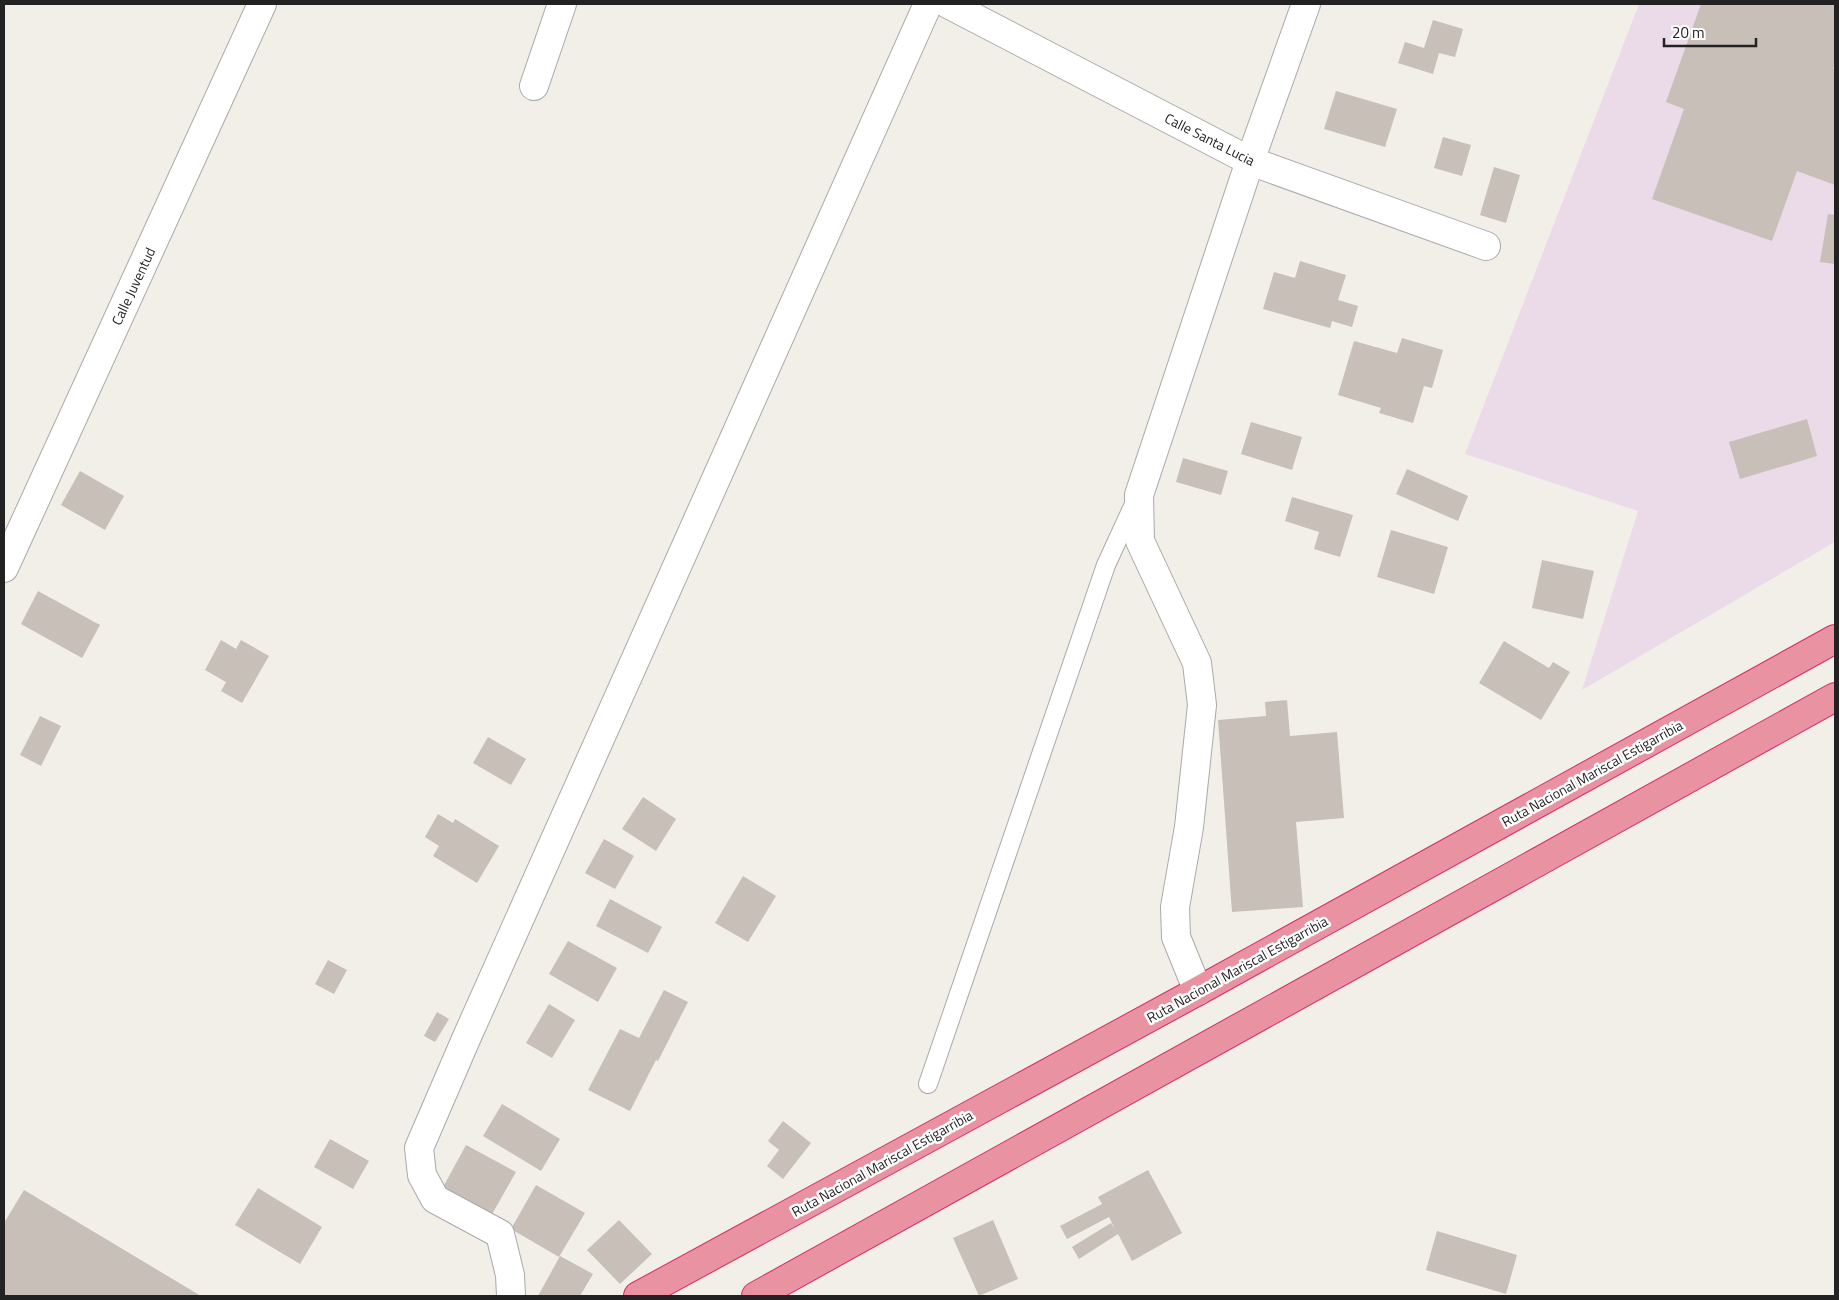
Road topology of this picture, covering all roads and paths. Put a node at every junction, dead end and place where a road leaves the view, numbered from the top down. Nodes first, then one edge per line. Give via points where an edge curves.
1 (262, 4) edge
2 (562, 4) edge
3 (928, 4) edge
4 (948, 4) edge
5 (1306, 4) edge
6 (534, 86) dead end
7 (1250, 161) junction
8 (1486, 246) dead end
9 (1139, 495) junction
10 (4, 568) edge
11 (1835, 639) edge
12 (1835, 697) edge
13 (1198, 991) junction
14 (928, 1084) dead end
15 (511, 1296) edge
16 (638, 1296) edge
17 (756, 1296) edge

1 - 10 street, Calle Juventud
2 - 6 street
3 - 15 street via 419,1148 422,1175 435,1199 500,1234 510,1275
4 - 7 street, Calle Santa Lucia
5 - 7 street
7 - 8 street, Calle Santa Lucia
7 - 9 street
9 - 13 street via 1140,541 1197,663 1202,705 1189,827 1175,907 1176,937
9 - 14 lane via 1106,565
11 - 13 highway, Ruta Nacional Mariscal Estigarribia
12 - 17 highway
13 - 16 highway, Ruta Nacional Mariscal Estigarribia

